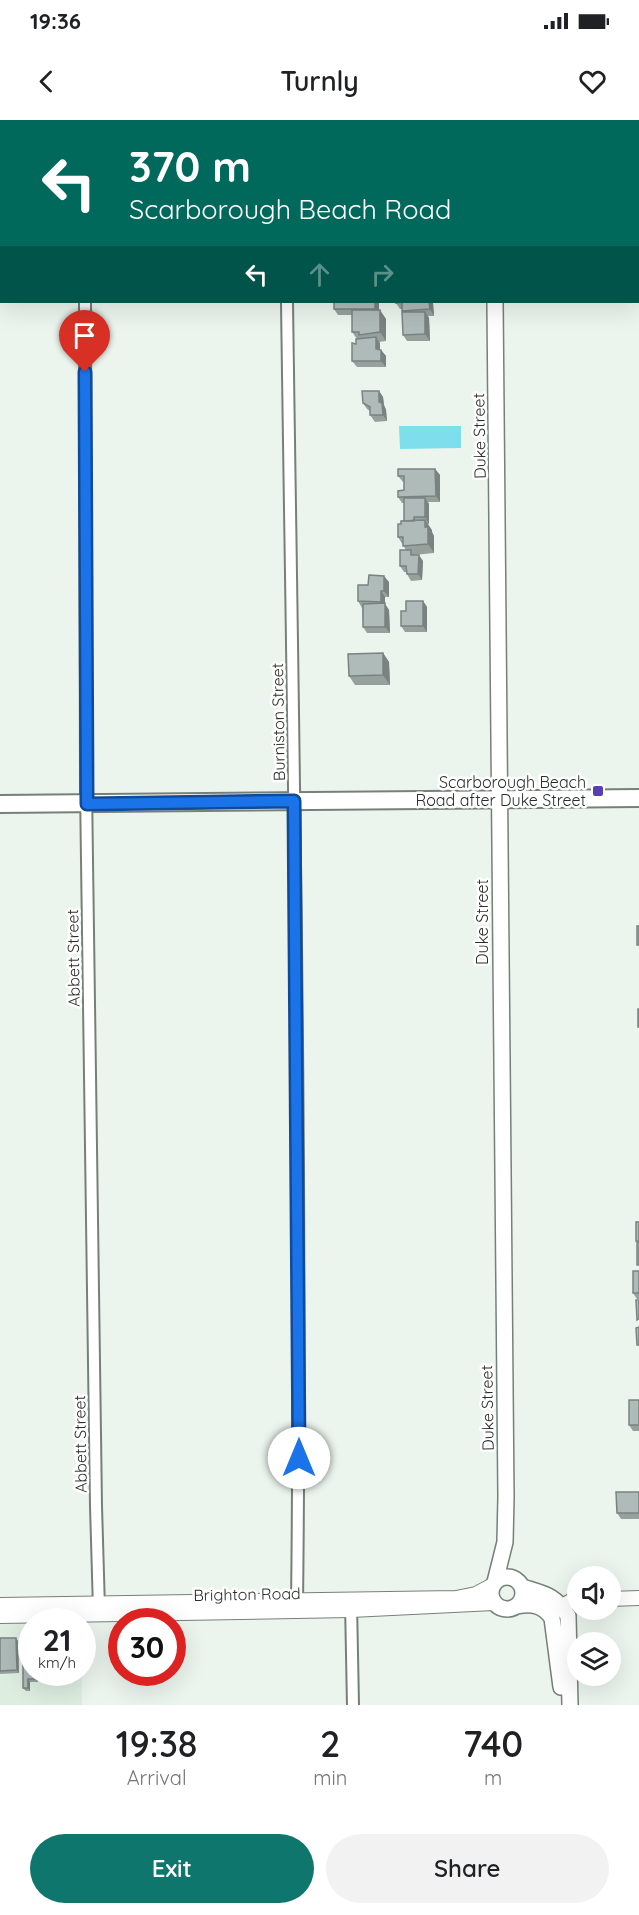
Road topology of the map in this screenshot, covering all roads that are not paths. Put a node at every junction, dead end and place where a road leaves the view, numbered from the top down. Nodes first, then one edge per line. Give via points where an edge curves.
1 (85, 303) edge
2 (287, 303) edge
3 (495, 303) edge
4 (639, 798) edge
5 (499, 800) junction
6 (294, 801) junction
7 (0, 804) edge
8 (87, 804) junction
9 (505, 1542) junction
10 (519, 1583) junction
11 (493, 1584) junction
12 (639, 1598) edge
13 (621, 1599) edge
14 (494, 1603) junction
15 (0, 1605) edge
16 (298, 1605) junction
17 (351, 1605) junction
18 (517, 1606) junction
19 (99, 1608) junction
20 (565, 1613) edge
21 (0, 1616) edge
22 (353, 1705) edge
23 (562, 1705) edge
24 (570, 1705) edge

1 - 8 street, Abbett Street
2 - 6 street, Burniston Street
3 - 5 main road, Duke Street
4 - 5 main road
5 - 6 main road
5 - 9 main road, Duke Street
6 - 8 main road
6 - 16 street, Burniston Street
7 - 8 main road
8 - 19 street, Abbett Street
9 - 10 main road, Duke Street
9 - 11 main road, Duke Street
10 - 11 main road via 504,1577
10 - 18 main road via 523,1597
10 - 20 main road via 553,1598
11 - 14 main road via 490,1594
11 - 17 street, Brighton Road via 476,1594 456,1598
12 - 13 street
14 - 17 street, Brighton Road
14 - 18 main road via 509,1610
15 - 19 street, Brighton Road
16 - 17 street, Brighton Road
16 - 19 street, Brighton Road
17 - 22 street
18 - 20 main road via 528,1604
19 - 21 street, Brighton Road
20 - 23 main road
20 - 24 main road

